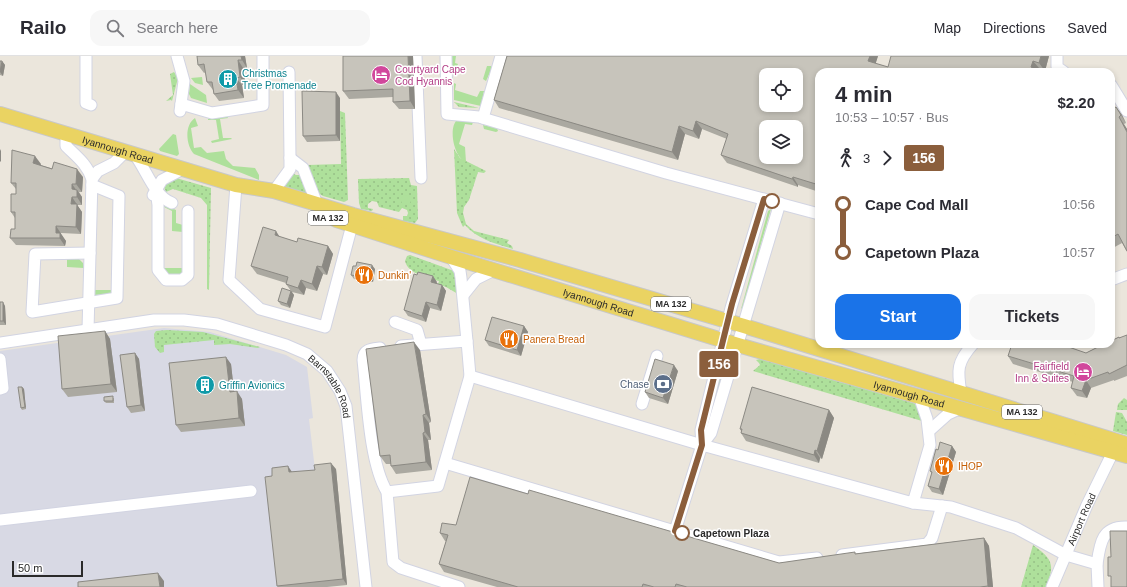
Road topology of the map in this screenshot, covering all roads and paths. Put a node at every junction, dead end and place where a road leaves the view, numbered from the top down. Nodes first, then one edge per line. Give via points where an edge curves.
1 (86, 56) edge
2 (177, 56) edge
3 (263, 56) edge
4 (416, 56) edge
5 (446, 56) edge
6 (501, 56) edge
7 (1057, 56) edge
8 (1058, 68) edge
9 (290, 72) dead end
10 (1115, 92) edge
11 (91, 105) dead end
12 (1127, 111) edge
13 (0, 114) edge
14 (483, 118) junction
15 (66, 134) junction
16 (130, 154) junction
17 (290, 158) junction
18 (183, 170) junction
19 (422, 178) dead end
20 (92, 182) junction
21 (236, 185) junction
22 (274, 191) junction
23 (154, 194) junction
24 (764, 199) junction
25 (172, 203) dead end
26 (780, 203) junction
27 (317, 204) junction
28 (188, 211) dead end
29 (815, 213) edge
30 (352, 225) junction
31 (90, 253) junction
32 (451, 257) junction
33 (494, 270) junction
34 (1127, 274) edge
35 (1115, 278) edge
36 (464, 294) junction
37 (88, 304) junction
38 (729, 321) junction
39 (395, 322) dead end
40 (744, 326) junction
41 (88, 330) junction
42 (724, 340) junction
43 (467, 341) junction
44 (0, 343) edge
45 (421, 344) junction
46 (738, 345) junction
47 (815, 348) edge
48 (815, 348) edge
49 (970, 348) edge
50 (657, 356) dead end
51 (0, 359) edge
52 (470, 376) junction
53 (0, 389) edge
54 (961, 393) junction
55 (919, 396) junction
56 (642, 404) dead end
57 (961, 408) junction
58 (929, 431) junction
59 (1127, 444) edge
60 (702, 445) junction
61 (1113, 452) junction
62 (1127, 456) edge
63 (444, 462) junction
64 (251, 491) dead end
65 (387, 492) junction
66 (913, 503) junction
67 (942, 506) junction
68 (0, 520) edge
69 (1127, 527) edge
70 (675, 531) junction
71 (1066, 555) junction
72 (1097, 564) junction
73 (366, 587) edge
74 (459, 587) edge
75 (1052, 587) edge
76 (1098, 587) edge

1 - 11 street via 86,103
2 - 3 street via 184,81 180,108 212,113 263,105
4 - 19 street
5 - 14 street via 447,114
6 - 14 street
7 - 8 street
9 - 17 street
10 - 12 street
13 - 15 main road, Iyannough Road / MA 132
14 - 24 street via 666,173
15 - 16 main road, Iyannough Road / MA 132
15 - 20 street via 66,146 90,170
16 - 18 main road, Iyannough Road / MA 132
16 - 20 street via 98,171
16 - 23 street via 144,167
17 - 22 street via 290,169
17 - 27 street via 303,168
18 - 21 main road, Iyannough Road / MA 132
18 - 23 street via 162,180
20 - 31 street
20 - 37 street via 118,196 118,298
21 - 22 main road, Iyannough Road / MA 132
21 - 30 main road, Iyannough Road / MA 132 via 271,200
21 - 30 street via 229,280 260,309 325,327
22 - 27 main road, Iyannough Road / MA 132
23 - 25 street
23 - 28 street via 158,205 158,270 166,280 182,280 188,275
24 - 26 street
24 - 38 street
26 - 29 street
26 - 40 street
27 - 38 main road, Iyannough Road / MA 132
30 - 32 main road, Iyannough Road / MA 132
31 - 37 street
31 - 37 street via 35,254 32,312
32 - 33 main road, Iyannough Road / MA 132
32 - 36 street via 460,271
33 - 36 street via 476,279
33 - 42 main road, Iyannough Road / MA 132
34 - 35 street
36 - 43 street
37 - 41 street
38 - 40 main road, Iyannough Road / MA 132
38 - 42 street
39 - 45 street via 417,330
40 - 46 street
40 - 48 main road, Iyannough Road / MA 132
41 - 44 street, Barnstable Road
41 - 73 street, Barnstable Road via 146,321 184,320 217,324 298,349 316,360 327,371 346,406
42 - 46 main road, Iyannough Road / MA 132
42 - 60 street via 701,430
43 - 45 street
43 - 52 street
45 - 65 street via 369,350 363,357 375,463
46 - 55 main road, Iyannough Road / MA 132
46 - 60 street via 711,433
47 - 54 main road, Iyannough Road / MA 132
49 - 54 street via 959,365
50 - 56 street
51 - 53 street
52 - 60 street
52 - 63 street
54 - 59 main road, Iyannough Road / MA 132
55 - 57 main road, Iyannough Road / MA 132
55 - 58 street
57 - 58 street via 948,414
57 - 61 main road, Iyannough Road / MA 132
58 - 66 street via 930,445
60 - 66 street
60 - 70 street
61 - 62 main road, Iyannough Road / MA 132
61 - 71 street, Airport Road
63 - 65 street via 438,486
63 - 70 street
64 - 68 street
65 - 74 street via 395,565
66 - 67 street
67 - 70 street via 932,538 927,544 786,562
67 - 71 street via 1016,528
69 - 72 street via 1117,526 1110,529 1101,542
71 - 72 street
71 - 75 street, Airport Road
72 - 76 street

